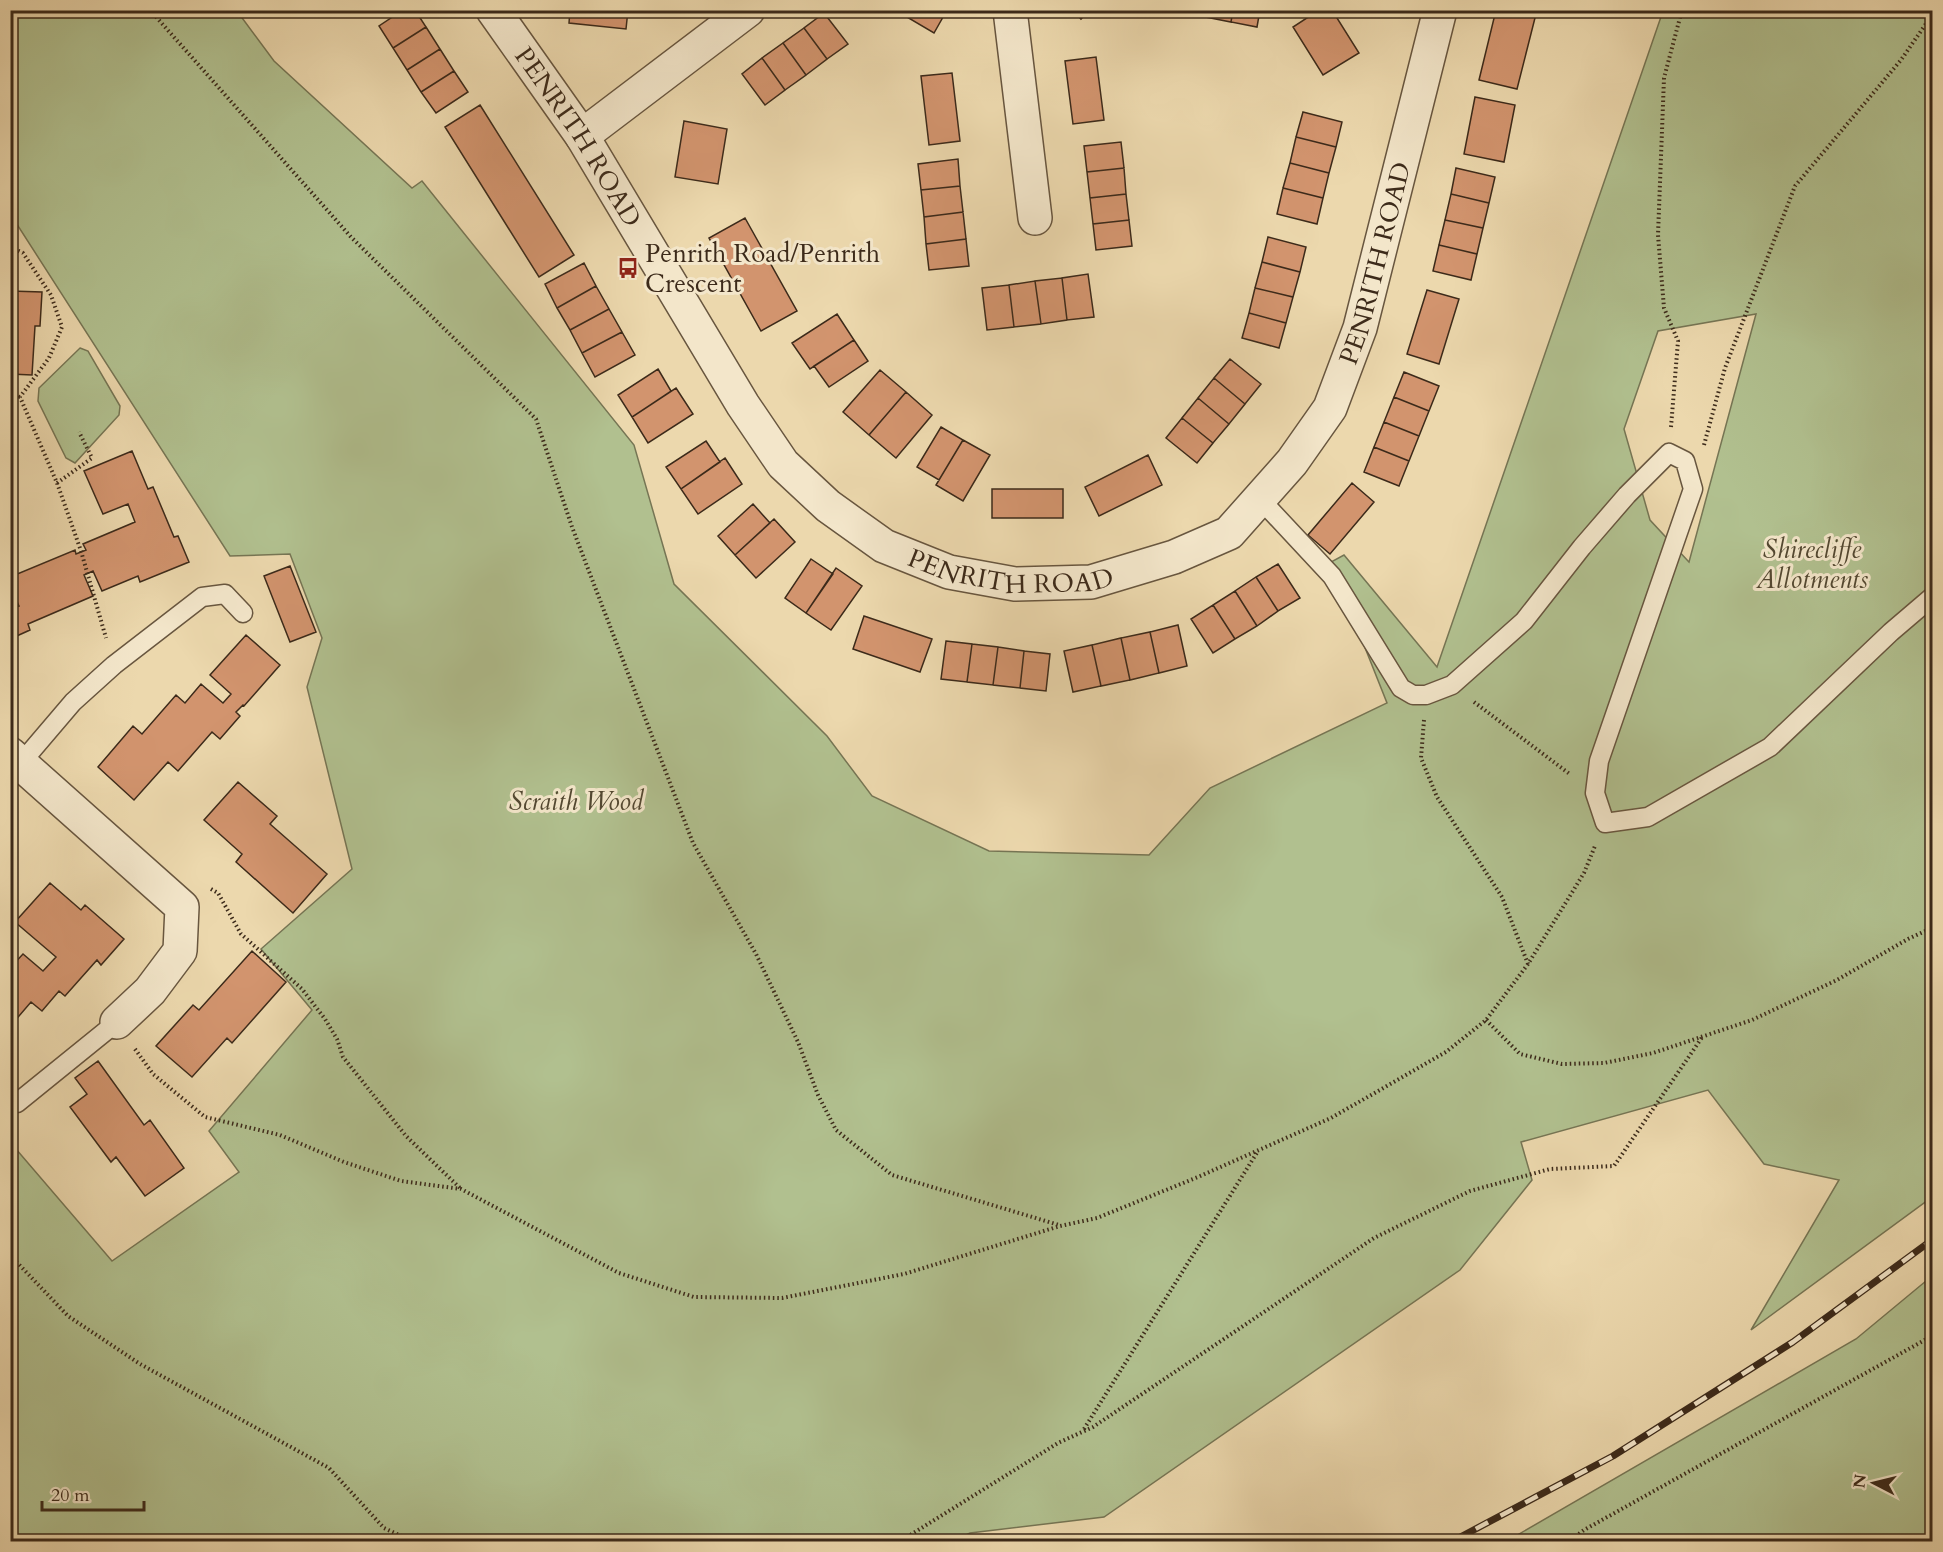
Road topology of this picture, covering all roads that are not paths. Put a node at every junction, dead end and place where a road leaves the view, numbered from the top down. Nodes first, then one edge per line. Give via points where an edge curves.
1 (493, 10) edge
2 (748, 10) edge
3 (1010, 10) edge
4 (1440, 10) edge
5 (582, 136) junction
6 (1035, 218) dead end
7 (1260, 499) junction
8 (1932, 597) edge
9 (243, 613) dead end
10 (16, 758) edge
11 (117, 1022) joint
12 (17, 1103) dead end

1 - 5 street, PENRITH ROAD
2 - 5 street
3 - 6 street
4 - 7 street, PENRITH ROAD via 1360,328 1330,408
5 - 7 street, PENRITH ROAD via 743,405 783,464 828,506 884,546 949,572 1015,584 1091,582 1174,557 1228,533
7 - 8 lane via 1332,576 1401,688 1413,695 1426,695 1452,685 1524,621 1589,538 1669,453 1685,461 1693,489 1599,761 1595,793 1605,823 1648,817 1770,747
9 - 10 lane via 225,594 202,597 114,665
10 - 11 street via 182,907 180,951 150,991
11 - 12 lane

